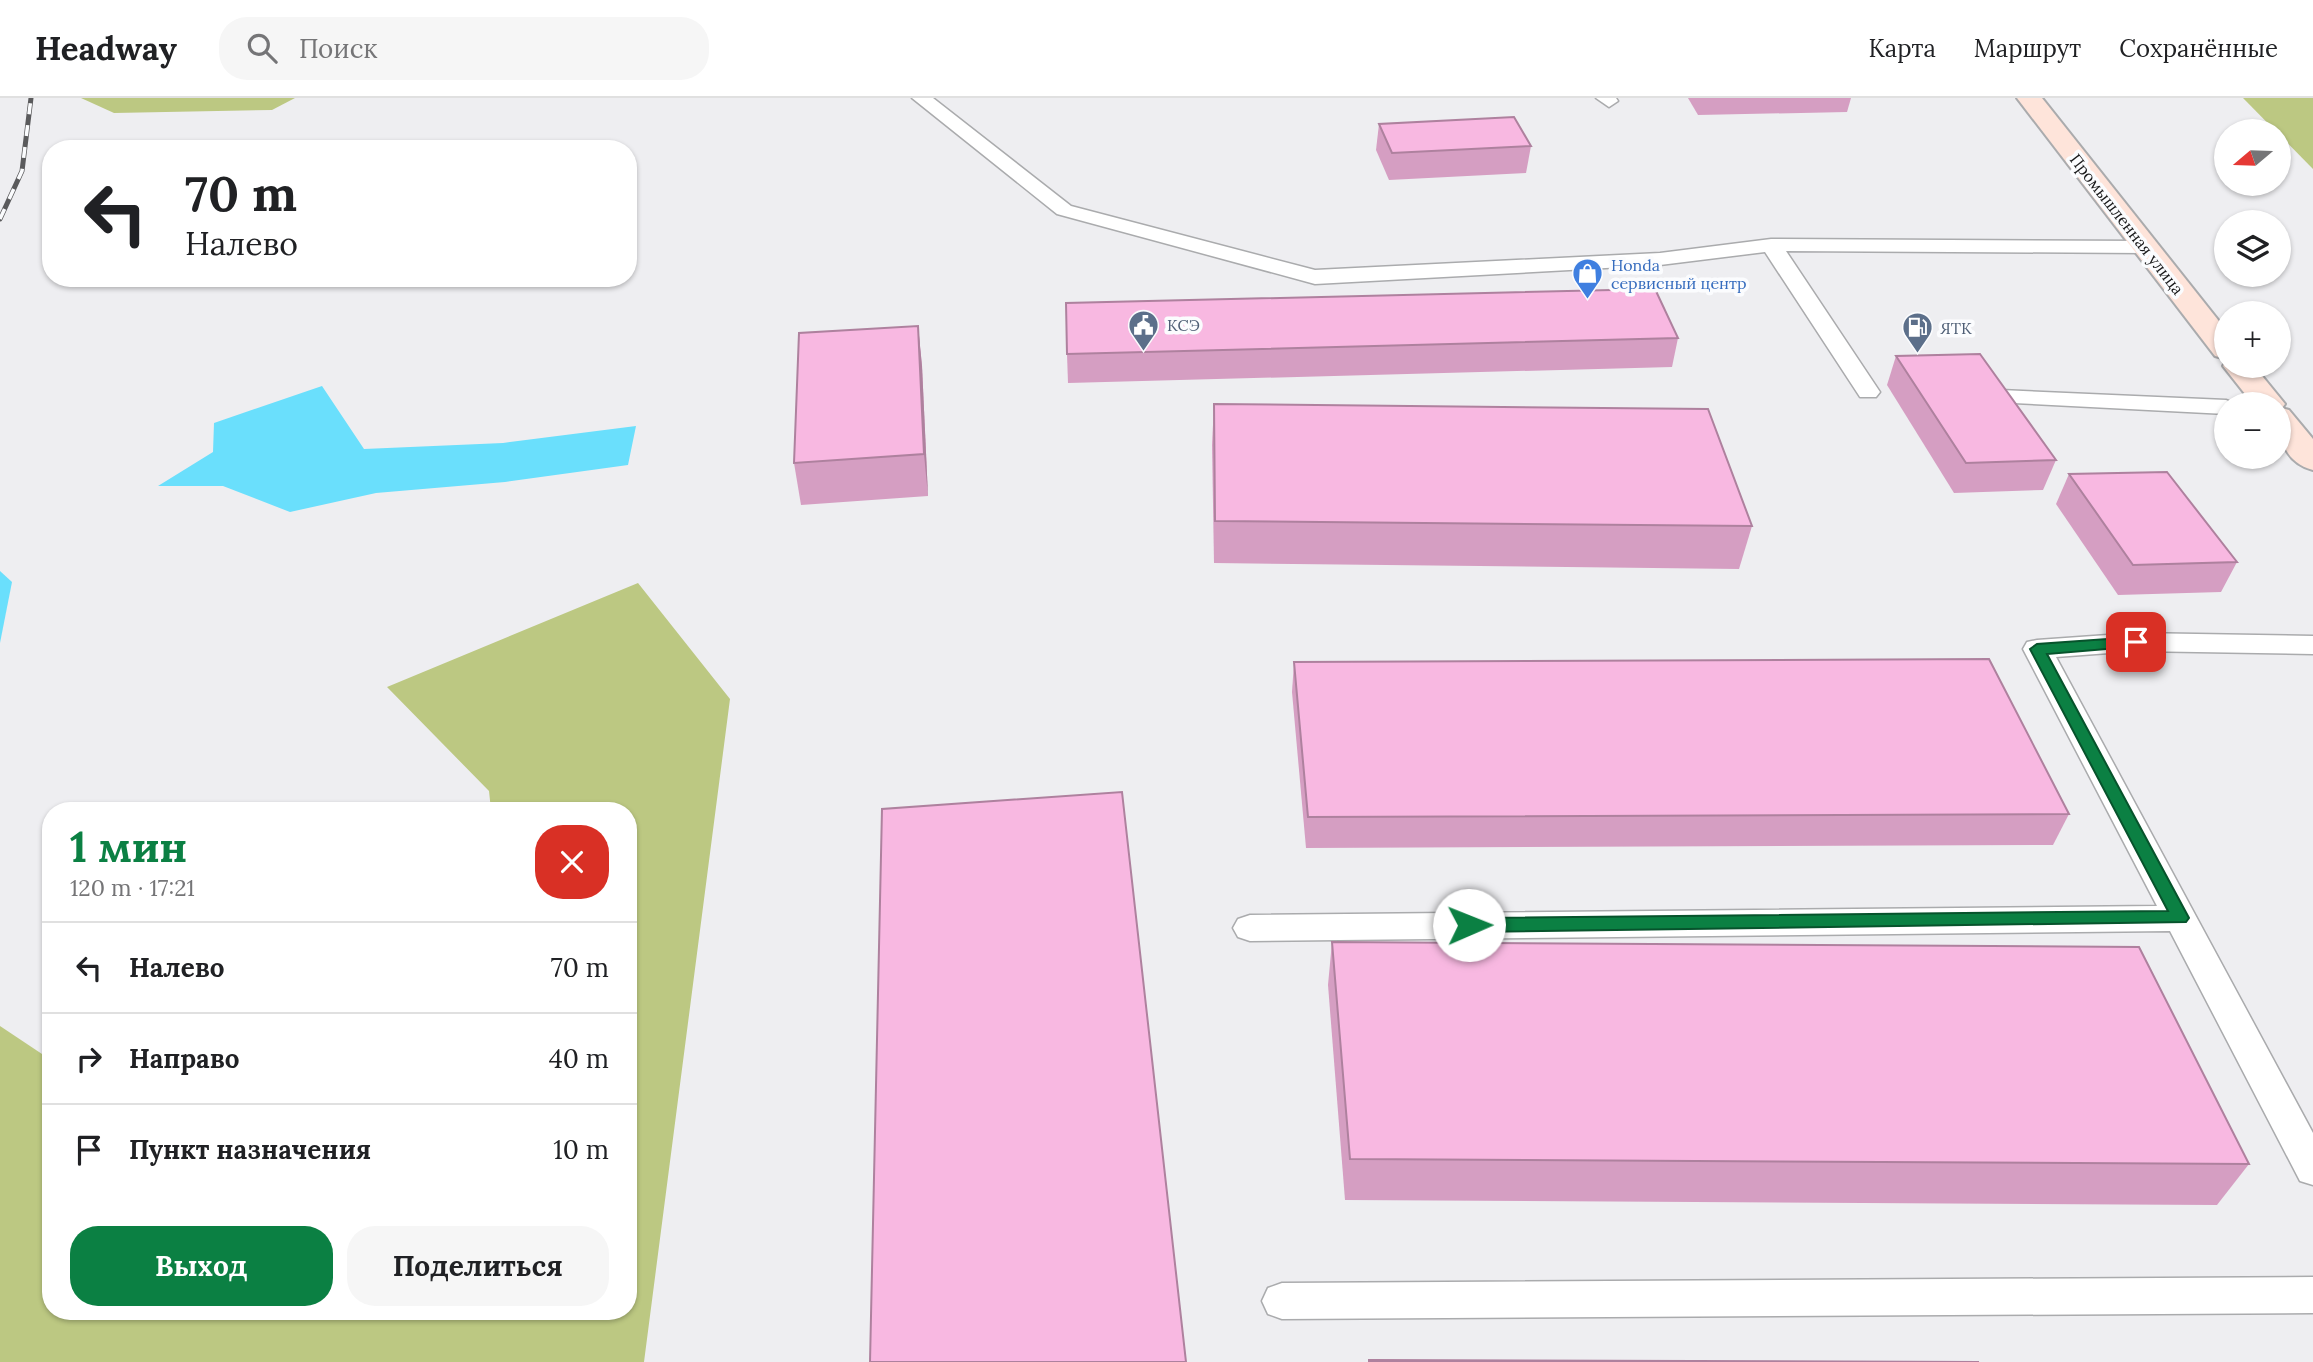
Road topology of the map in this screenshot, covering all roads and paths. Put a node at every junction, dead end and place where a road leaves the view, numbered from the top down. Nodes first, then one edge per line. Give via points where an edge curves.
1 (921, 98) edge
2 (2029, 98) edge
3 (1771, 245) junction
4 (2145, 247) junction
5 (2214, 335) edge
6 (2248, 378) edge
7 (1868, 392) dead end
8 (2259, 392) edge
9 (2001, 397) edge
10 (2214, 406) edge
11 (2291, 433) edge
12 (2313, 460) edge
13 (2313, 645) edge
14 (2180, 918) junction
15 (1250, 928) dead end
16 (2313, 1169) edge
17 (2313, 1295) edge
18 (1282, 1300) dead end

1 - 3 lane via 1064,210 1315,276 1660,259
2 - 4 street, Промышленная улица
3 - 4 lane
3 - 7 lane
4 - 5 street, Промышленная улица
6 - 8 street
9 - 10 lane
11 - 12 street
13 - 14 lane via 2136,642 2037,649
14 - 15 lane
14 - 16 lane
17 - 18 lane

